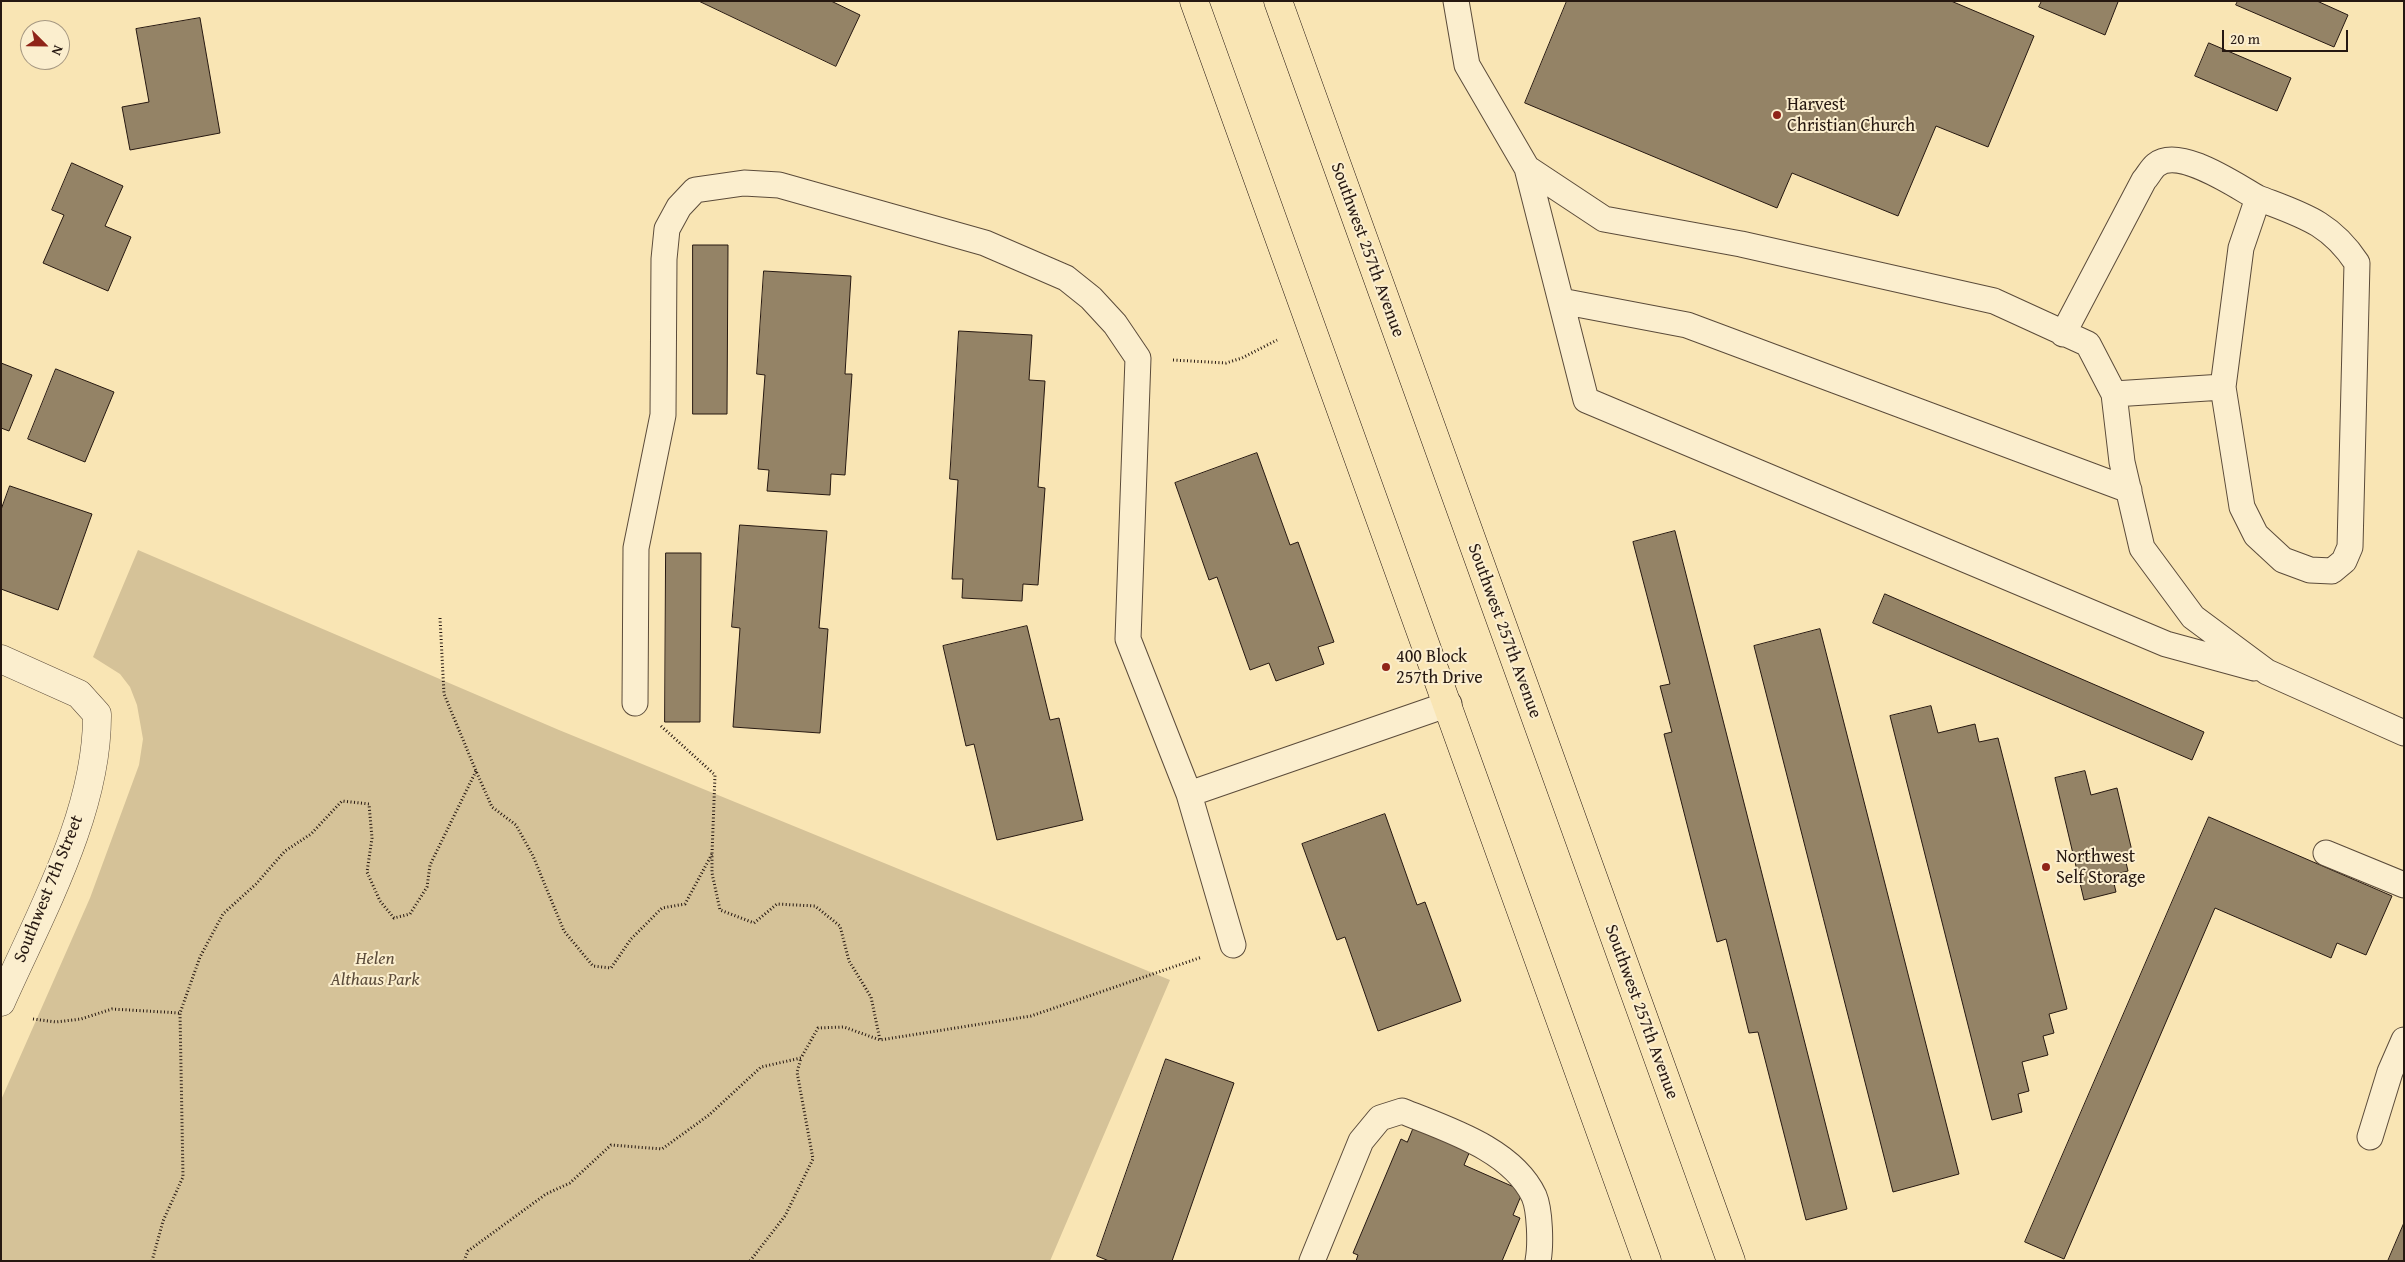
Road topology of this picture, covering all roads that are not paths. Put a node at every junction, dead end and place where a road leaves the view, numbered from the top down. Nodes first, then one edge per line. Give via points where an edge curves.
1 (1194, 1) edge
2 (1278, 1) edge
3 (1456, 1) edge
4 (1527, 168) junction
5 (2258, 198) junction
6 (1561, 301) junction
7 (2063, 334) junction
8 (2223, 387) junction
9 (2114, 394) junction
10 (2129, 490) junction
11 (1, 659) edge
12 (2267, 672) junction
13 (636, 703) road end
14 (1449, 704) junction
15 (2404, 733) edge
16 (1189, 794) junction
17 (2326, 852) dead end
18 (2404, 885) edge
19 (1233, 946) road end
20 (1, 1002) edge
21 (2404, 1040) edge
22 (2370, 1138) dead end
23 (1312, 1261) edge
24 (1538, 1261) edge
25 (1647, 1261) edge
26 (1731, 1261) edge

1 - 14 main road
2 - 26 main road, Southwest 257th Avenue
3 - 4 lane via 1468,65
4 - 6 lane
4 - 7 lane via 1604,219 1740,244 1994,302
5 - 7 lane via 2192,163 2173,159 2157,164 2144,180
5 - 8 lane via 2241,248
5 - 8 lane via 2322,225 2345,245 2357,263 2350,547 2344,561 2332,571 2310,570 2283,560 2256,535 2242,507
6 - 10 lane via 1687,325
6 - 12 lane via 1586,400 2166,644
7 - 9 lane via 2088,344
8 - 9 lane
9 - 10 lane via 2122,462
10 - 12 lane via 2142,548 2193,617
11 - 20 street, Southwest 7th Street via 79,694 97,714 97,742 90,780 68,849
12 - 15 lane
13 - 16 lane via 636,548 664,415 664,259 667,229 679,207 694,190 744,183 779,185 985,243 1066,278 1091,298 1115,324 1138,358 1128,639
14 - 16 lane
14 - 25 main road
16 - 19 lane
17 - 18 lane
21 - 22 lane via 2390,1072
23 - 24 lane via 1361,1142 1380,1118 1402,1111 1470,1139 1515,1168 1534,1197 1541,1244

